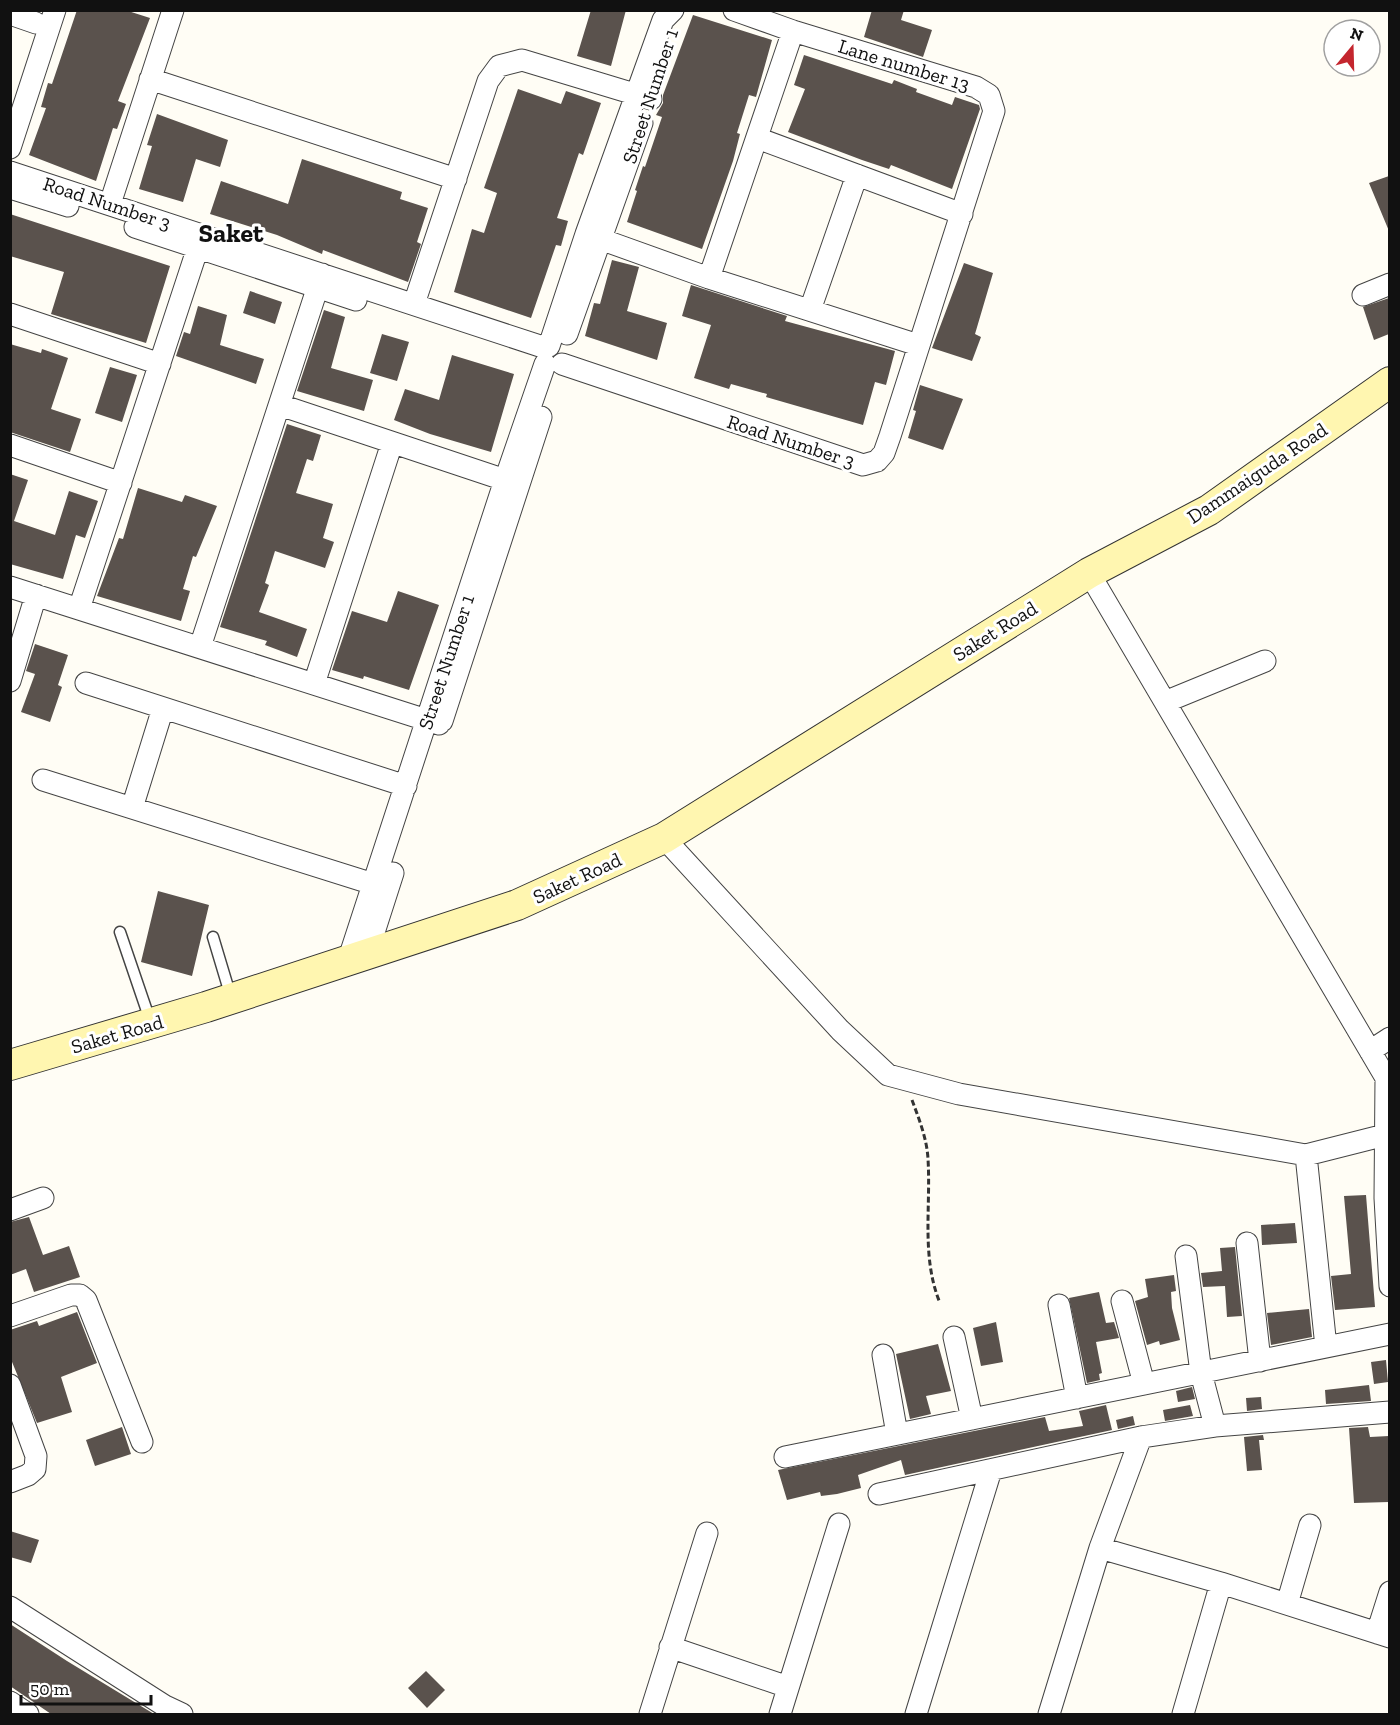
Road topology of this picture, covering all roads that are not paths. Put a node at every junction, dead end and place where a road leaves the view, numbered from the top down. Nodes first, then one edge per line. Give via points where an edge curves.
1 (55, 10) edge
2 (173, 10) edge
3 (734, 10) edge
4 (673, 11) edge
5 (10, 14) edge
6 (38, 17) edge
7 (793, 31) junction
8 (150, 79) junction
9 (644, 97) junction
10 (10, 101) edge
11 (14, 125) edge
12 (757, 138) junction
13 (10, 148) edge
14 (10, 172) edge
15 (857, 175) junction
16 (456, 179) junction
17 (10, 188) edge
18 (110, 204) junction
19 (962, 214) junction
20 (594, 237) junction
21 (199, 241) junction
22 (709, 278) junction
23 (320, 281) junction
24 (1389, 285) edge
25 (1363, 295) dead end
26 (414, 304) junction
27 (810, 310) junction
28 (10, 314) edge
29 (918, 345) junction
30 (553, 356) junction
31 (160, 364) junction
32 (1389, 382) edge
33 (280, 405) junction
34 (392, 442) junction
35 (10, 445) edge
36 (505, 480) junction
37 (121, 483) junction
38 (1089, 573) junction
39 (10, 587) edge
40 (36, 595) junction
41 (79, 609) junction
42 (200, 647) junction
43 (1265, 661) dead end
44 (10, 681) edge
45 (86, 683) dead end
46 (314, 684) junction
47 (1165, 702) junction
48 (163, 708) junction
49 (434, 722) junction
50 (43, 780) dead end
51 (406, 786) junction
52 (132, 808) junction
53 (664, 838) junction
54 (381, 887) junction
55 (120, 932) dead end
56 (213, 937) dead end
57 (358, 958) junction
58 (232, 999) junction
59 (151, 1024) junction
60 (1389, 1038) edge
61 (1370, 1050) junction
62 (10, 1065) edge
63 (1385, 1135) junction
64 (1306, 1155) junction
65 (1387, 1197) edge
66 (43, 1198) dead end
67 (10, 1210) edge
68 (1247, 1243) dead end
69 (1186, 1256) dead end
70 (1389, 1259) edge
71 (1389, 1286) edge
72 (1122, 1301) dead end
73 (1059, 1305) dead end
74 (10, 1316) edge
75 (1389, 1334) edge
76 (954, 1337) dead end
77 (1326, 1347) junction
78 (883, 1355) dead end
79 (1260, 1361) junction
80 (1201, 1372) junction
81 (1144, 1384) junction
82 (10, 1385) edge
83 (1077, 1398) junction
84 (1389, 1412) edge
85 (972, 1419) junction
86 (1215, 1426) junction
87 (897, 1434) junction
88 (1141, 1437) junction
89 (142, 1442) dead end
90 (785, 1457) dead end
91 (991, 1470) junction
92 (10, 1482) edge
93 (879, 1494) dead end
94 (838, 1524) dead end
95 (1310, 1525) dead end
96 (707, 1533) dead end
97 (1100, 1548) junction
98 (1221, 1583) junction
99 (1389, 1592) edge
100 (1287, 1604) junction
101 (10, 1607) edge
102 (1383, 1635) edge
103 (670, 1647) junction
104 (788, 1687) junction
105 (10, 1702) edge
106 (168, 1712) edge
107 (28, 1714) edge
108 (650, 1714) edge
109 (780, 1714) edge
110 (916, 1714) edge
111 (1049, 1714) edge
112 (1186, 1714) edge

1 - 11 street
2 - 8 street
3 - 7 street, Lane number 13
4 - 9 street, Street Number 1 via 663,20
5 - 6 street
6 - 10 street
7 - 12 street
7 - 19 street, Lane number 13 via 976,87 989,95 994,111
8 - 16 street
8 - 18 street
9 - 16 street via 522,60 500,66 488,81
9 - 20 street, Street Number 1
11 - 13 street
12 - 15 street
12 - 22 street
14 - 18 street, Road Number 3
15 - 19 street
15 - 27 street
16 - 26 street
17 - 21 street, Road Number 3
18 - 21 street, Road Number 3
19 - 29 street
20 - 22 street
20 - 30 street, Street Number 1
21 - 23 street, Road Number 3
21 - 31 street
22 - 27 street
23 - 26 street, Road Number 3
23 - 30 street, Road Number 3
23 - 33 street
24 - 25 street
26 - 30 street, Road Number 3
27 - 29 street
28 - 31 street
29 - 30 street, Road Number 3 via 884,453 877,461 865,451
30 - 36 street, Street Number 1
30 - 49 street, Street Number 1
31 - 37 street
32 - 38 street, Dammaiguda Road via 1209,510
33 - 34 street
33 - 42 street
34 - 36 street
34 - 46 street
35 - 37 street
36 - 49 street, Street Number 1
37 - 41 street
38 - 47 street
38 - 53 street, Saket Road
39 - 40 street
40 - 41 street
40 - 44 street
41 - 42 street
42 - 46 street
43 - 47 street
45 - 48 street
46 - 49 street
47 - 61 street
48 - 51 street
48 - 52 street
49 - 51 street, Street Number 1
49 - 54 street, Street Number 1
50 - 52 street
51 - 54 street, Street Number 1
52 - 54 street
53 - 57 street, Saket Road via 517,905
53 - 64 street via 840,1030 888,1075 970,1096
54 - 57 street, Street Number 1
55 - 59 lane
56 - 58 lane
57 - 58 street, Saket Road
58 - 59 street, Saket Road
59 - 62 street, Saket Road
60 - 61 street
61 - 63 street via 1386,1078
63 - 64 street
63 - 65 street
64 - 77 street
65 - 70 street
66 - 67 street
68 - 79 street
69 - 80 street
70 - 71 street
72 - 81 street
73 - 83 street
74 - 89 street via 71,1295 86,1300
75 - 77 street
76 - 85 street
77 - 79 street
78 - 87 street
79 - 80 street
80 - 81 street
80 - 86 street
81 - 83 street
82 - 92 street via 36,1456 35,1469
83 - 85 street
84 - 86 street
85 - 87 street
86 - 88 street
87 - 90 street
88 - 91 street
88 - 97 street
91 - 93 street
91 - 110 street
94 - 104 street
95 - 100 street
96 - 103 street
97 - 98 street
97 - 111 street
98 - 100 street
98 - 112 street
99 - 102 street
100 - 102 street
101 - 106 street
103 - 104 street
103 - 108 street
104 - 109 street
105 - 107 street

